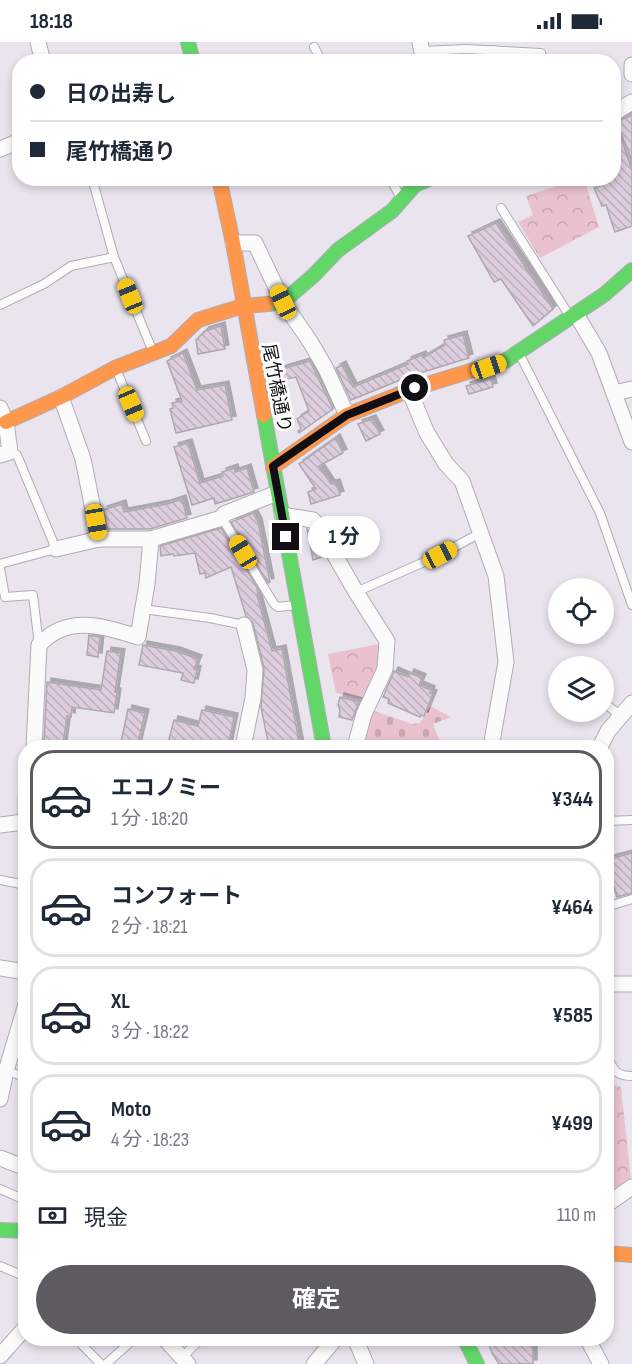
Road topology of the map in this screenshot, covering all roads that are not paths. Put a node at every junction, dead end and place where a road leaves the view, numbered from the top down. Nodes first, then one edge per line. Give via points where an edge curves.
1 (314, 47) dead end
2 (494, 50) junction
3 (422, 52) edge
4 (541, 53) dead end
5 (318, 54) edge
6 (494, 54) edge
7 (632, 65) edge
8 (632, 74) edge
9 (94, 186) edge
10 (221, 186) edge
11 (394, 186) edge
12 (414, 186) edge
13 (402, 200) junction
14 (501, 208) dead end
15 (233, 243) junction
16 (114, 257) junction
17 (632, 270) edge
18 (283, 302) junction
19 (0, 305) edge
20 (243, 306) junction
21 (574, 316) junction
22 (519, 352) junction
23 (153, 354) junction
24 (115, 368) junction
25 (632, 389) edge
26 (409, 390) junction
27 (614, 393) junction
28 (61, 397) junction
29 (3, 415) edge
30 (347, 415) junction
31 (146, 441) dead end
32 (632, 442) edge
33 (5, 454) edge
34 (273, 466) junction
35 (278, 493) junction
36 (282, 515) junction
37 (222, 518) junction
38 (480, 533) junction
39 (99, 539) junction
40 (151, 539) junction
41 (56, 549) junction
42 (0, 566) edge
43 (356, 592) junction
44 (298, 604) junction
45 (632, 605) edge
46 (143, 609) junction
47 (244, 625) joint
48 (39, 645) junction
49 (632, 703) edge
50 (614, 711) edge
51 (621, 716) junction
52 (34, 740) edge
53 (244, 740) edge
54 (323, 740) edge
55 (357, 740) edge
56 (492, 740) edge
57 (604, 740) edge
58 (632, 820) edge
59 (614, 821) edge
60 (18, 824) edge
61 (0, 825) edge
62 (0, 880) edge
63 (18, 883) edge
64 (632, 899) edge
65 (614, 905) edge
66 (0, 968) edge
67 (18, 971) edge
68 (614, 984) edge
69 (632, 984) edge
70 (18, 1022) edge
71 (6, 1049) edge
72 (614, 1070) edge
73 (6, 1071) junction
74 (18, 1075) edge
75 (632, 1076) edge
76 (0, 1100) edge
77 (0, 1158) edge
78 (18, 1165) edge
79 (632, 1187) edge
80 (0, 1189) edge
81 (18, 1197) edge
82 (614, 1199) edge
83 (0, 1230) edge
84 (18, 1231) edge
85 (614, 1254) edge
86 (632, 1256) edge
87 (0, 1266) edge
88 (18, 1273) edge
89 (18, 1336) edge
90 (83, 1346) edge
91 (126, 1346) edge
92 (171, 1346) edge
93 (196, 1346) edge
94 (329, 1346) edge
95 (358, 1346) edge
96 (468, 1346) edge
97 (591, 1346) edge
98 (0, 1356) edge
99 (185, 1361) edge
100 (101, 1364) edge
101 (106, 1364) edge
102 (314, 1364) edge
103 (366, 1364) edge
104 (477, 1364) edge
105 (601, 1364) edge

1 - 5 lane
2 - 3 lane
2 - 4 lane
2 - 6 lane
7 - 8 street
9 - 16 lane
10 - 15 street, 尾竹橋通り
11 - 13 lane
12 - 13 street
13 - 18 street via 338,250
14 - 21 lane
15 - 18 street via 255,243
15 - 20 street, 尾竹橋通り
16 - 19 lane via 71,266
16 - 23 lane
17 - 21 street
18 - 20 street
18 - 30 street via 326,369
20 - 23 street via 198,320 171,346
20 - 34 street, 尾竹橋通り
21 - 22 street
21 - 27 street via 598,353
22 - 26 street via 505,361
22 - 45 lane via 600,513
23 - 24 street
24 - 28 street
24 - 31 lane
25 - 27 street
26 - 30 street
26 - 38 street via 427,433 462,481
27 - 32 street
28 - 29 street
28 - 39 street via 83,459
29 - 33 street
30 - 34 street
33 - 41 lane via 17,455
34 - 35 street, 尾竹橋通り
35 - 36 street, 尾竹橋通り
35 - 37 street
36 - 43 street via 313,520
36 - 44 street, 尾竹橋通り
37 - 40 street
37 - 44 lane via 274,604
38 - 43 lane
38 - 56 street via 496,576 506,662
39 - 40 street
39 - 41 street
40 - 46 street
41 - 42 lane
42 - 48 lane via 4,597 33,595
43 - 55 street via 387,640 386,669 364,714
44 - 54 street, 尾竹橋通り
46 - 47 lane
46 - 48 street via 138,637 107,628 66,626
47 - 53 street via 255,670
48 - 52 street
49 - 51 street
50 - 51 lane
51 - 57 street
58 - 59 lane
60 - 61 street
62 - 63 lane
64 - 65 lane
66 - 67 street
68 - 69 street
70 - 71 street
71 - 73 street
72 - 75 lane via 621,1076
73 - 74 lane
73 - 76 street
77 - 78 street
79 - 82 street
80 - 81 lane
83 - 84 street
85 - 86 street
87 - 88 lane
89 - 98 street
90 - 100 lane
91 - 101 lane
92 - 99 street
93 - 99 lane
94 - 102 street
95 - 103 street
96 - 104 street
97 - 105 street

